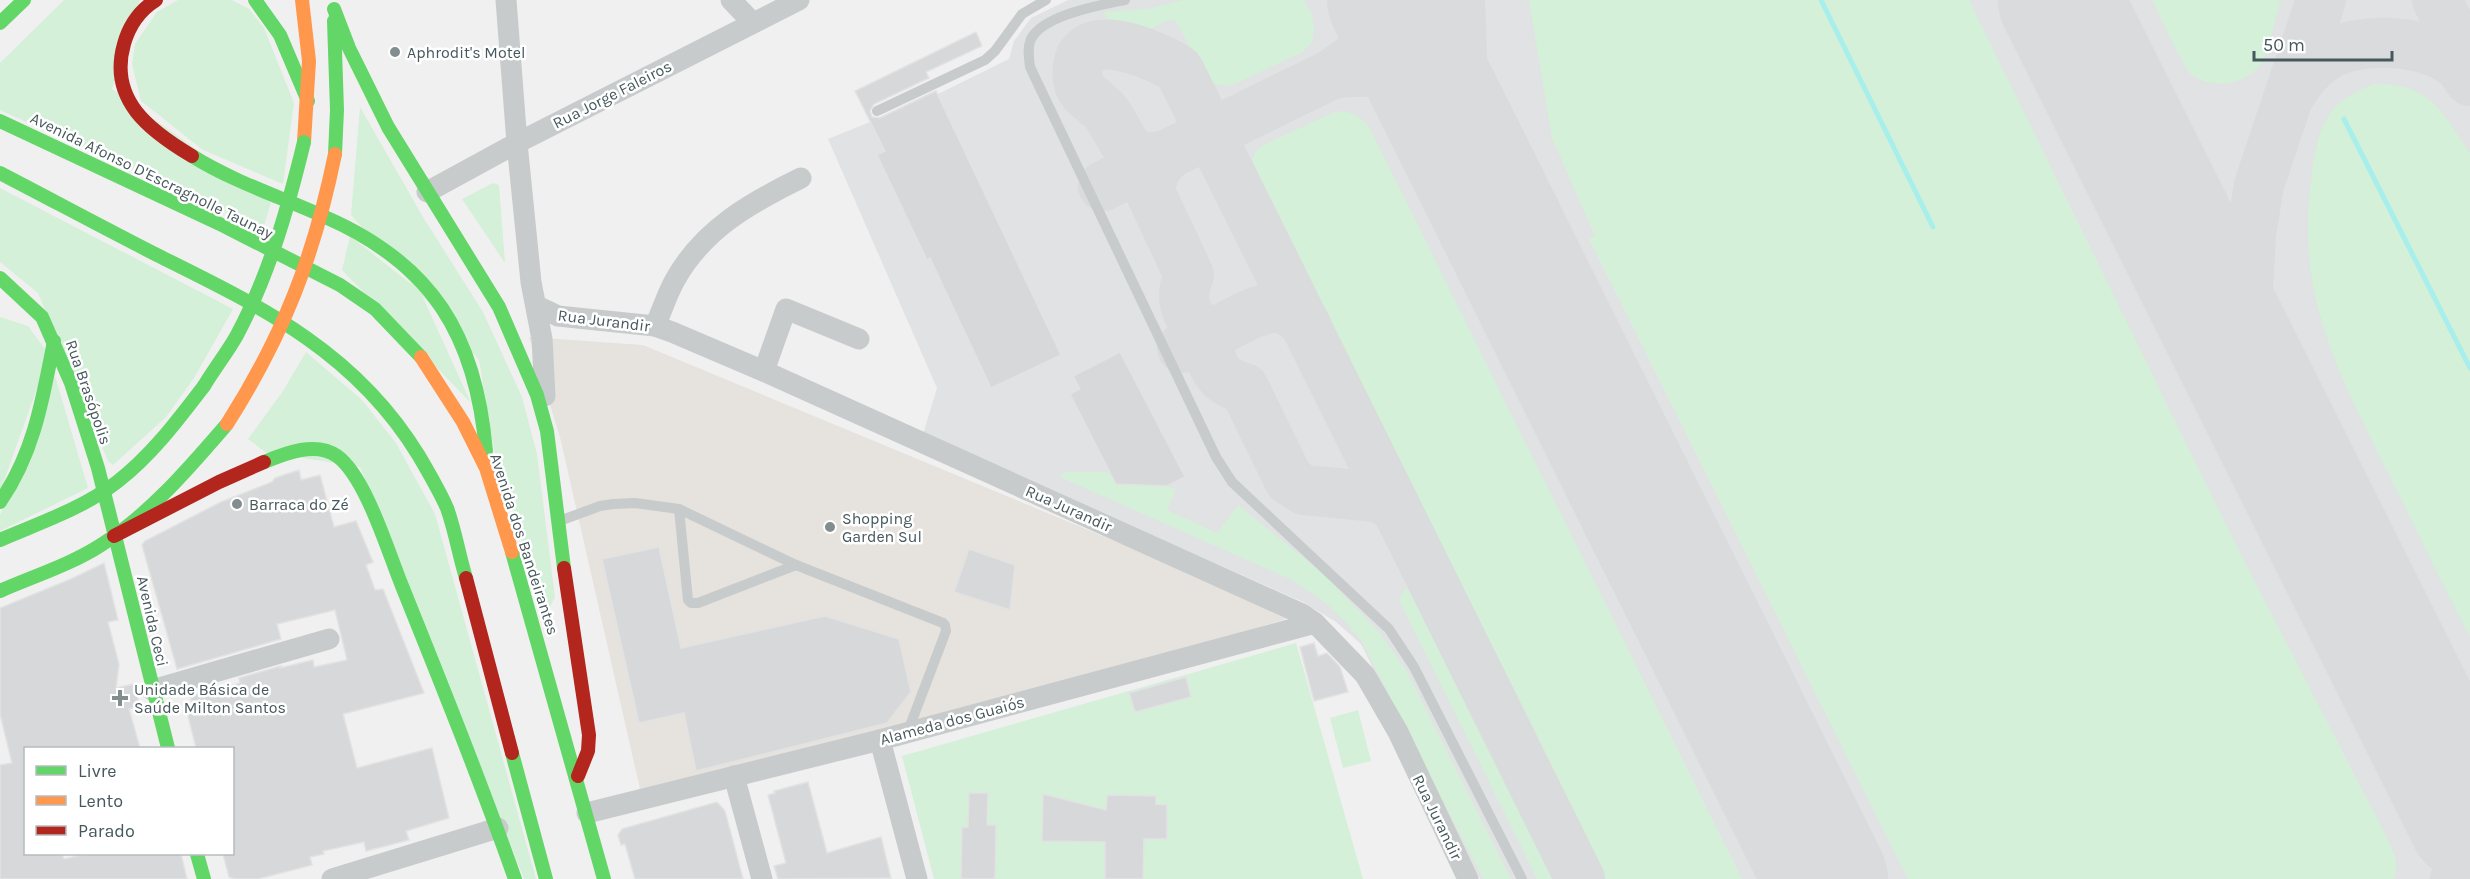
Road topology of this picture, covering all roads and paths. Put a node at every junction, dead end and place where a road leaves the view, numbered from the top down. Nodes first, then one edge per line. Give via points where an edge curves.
1 (24, 0) edge
2 (156, 0) edge
3 (255, 0) edge
4 (302, 0) edge
5 (506, 0) edge
6 (731, 0) edge
7 (799, 0) edge
8 (1046, 0) edge
9 (1125, 0) edge
10 (1097, 3) edge
11 (333, 5) edge
12 (752, 22) junction
13 (0, 23) edge
14 (308, 101) junction
15 (877, 111) dead end
16 (0, 121) edge
17 (517, 142) junction
18 (0, 173) edge
19 (801, 178) dead end
20 (427, 192) junction
21 (289, 260) joint
22 (0, 278) edge
23 (26, 300) junction
24 (0, 301) edge
25 (537, 306) junction
26 (655, 326) junction
27 (859, 339) dead end
28 (54, 341) junction
29 (764, 371) junction
30 (547, 431) junction
31 (486, 468) junction
32 (103, 492) junction
33 (0, 502) edge
34 (679, 509) junction
35 (559, 521) junction
36 (114, 536) junction
37 (0, 540) edge
38 (795, 565) junction
39 (0, 591) edge
40 (1315, 623) junction
41 (328, 639) dead end
42 (152, 690) junction
43 (908, 732) junction
44 (880, 740) junction
45 (168, 747) edge
46 (734, 776) junction
47 (577, 777) junction
48 (587, 813) junction
49 (498, 828) junction
50 (197, 855) edge
51 (204, 879) edge
52 (332, 879) edge
53 (515, 879) edge
54 (546, 879) edge
55 (604, 879) edge
56 (762, 879) edge
57 (917, 879) edge
58 (1468, 879) edge
59 (1522, 879) edge

1 - 13 main road
2 - 31 main road via 134,21 124,40 121,86 132,107 168,143 360,232 395,255 427,285 448,315 480,400
3 - 14 main road via 285,43
4 - 14 main road via 309,61
5 - 17 street
6 - 12 street
7 - 12 street, Rua Jorge Faleiros
8 - 15 lane via 1022,14 985,60
9 - 10 lane
10 - 59 lane via 1041,28 1029,47 1030,67 1216,457 1232,482 1389,629 1414,667
11 - 20 main road via 349,48 388,127
11 - 36 main road, bridge via 335,154 321,224 294,302 227,424 158,498
12 - 17 street, Rua Jorge Faleiros
14 - 32 main road, bridge via 303,142 284,218 259,287 235,337 173,427
16 - 21 main road, Avenida Afonso D'Escragnolle Taunay
17 - 20 street, Rua Jorge Faleiros
17 - 25 street via 531,282
18 - 54 main road via 270,314 331,356 371,392 406,436 447,509
19 - 26 street via 760,198 712,231 675,279
20 - 30 main road via 499,307 537,395
21 - 31 main road, Avenida dos Bandeirantes via 348,291 375,309 402,335 442,386
22 - 23 main road, Rua Brasópolis
23 - 24 street
23 - 28 main road, Rua Brasópolis via 42,317
25 - 26 street, Rua Jurandir via 558,316
25 - 30 street
26 - 29 street, Rua Jurandir
27 - 29 street via 786,309
28 - 32 main road, Rua Brasópolis via 71,383
28 - 33 main road via 35,433 24,463
29 - 40 street, Rua Jurandir via 1284,605
30 - 35 main road
31 - 47 main road, Avenida dos Bandeirantes
32 - 36 main road, Rua Brasópolis
32 - 37 main road
34 - 35 lane via 613,504
34 - 38 lane
34 - 38 lane via 691,603
35 - 47 main road via 589,735 588,751
36 - 39 main road
36 - 42 main road, Avenida Ceci
36 - 49 main road via 268,459 298,449 321,449 338,456 365,497
38 - 43 lane via 945,625
40 - 43 street, Alameda dos Guaiós
40 - 58 street, Rua Jurandir via 1365,675 1398,732
41 - 42 street
42 - 45 main road, Avenida Ceci
43 - 44 street, Alameda dos Guaiós
44 - 46 street, Alameda dos Guaiós
44 - 57 street
46 - 48 street, Alameda dos Guaiós
46 - 56 street
47 - 48 main road, Avenida dos Bandeirantes
48 - 55 main road, Avenida dos Bandeirantes
49 - 52 street
49 - 53 main road
50 - 51 main road

